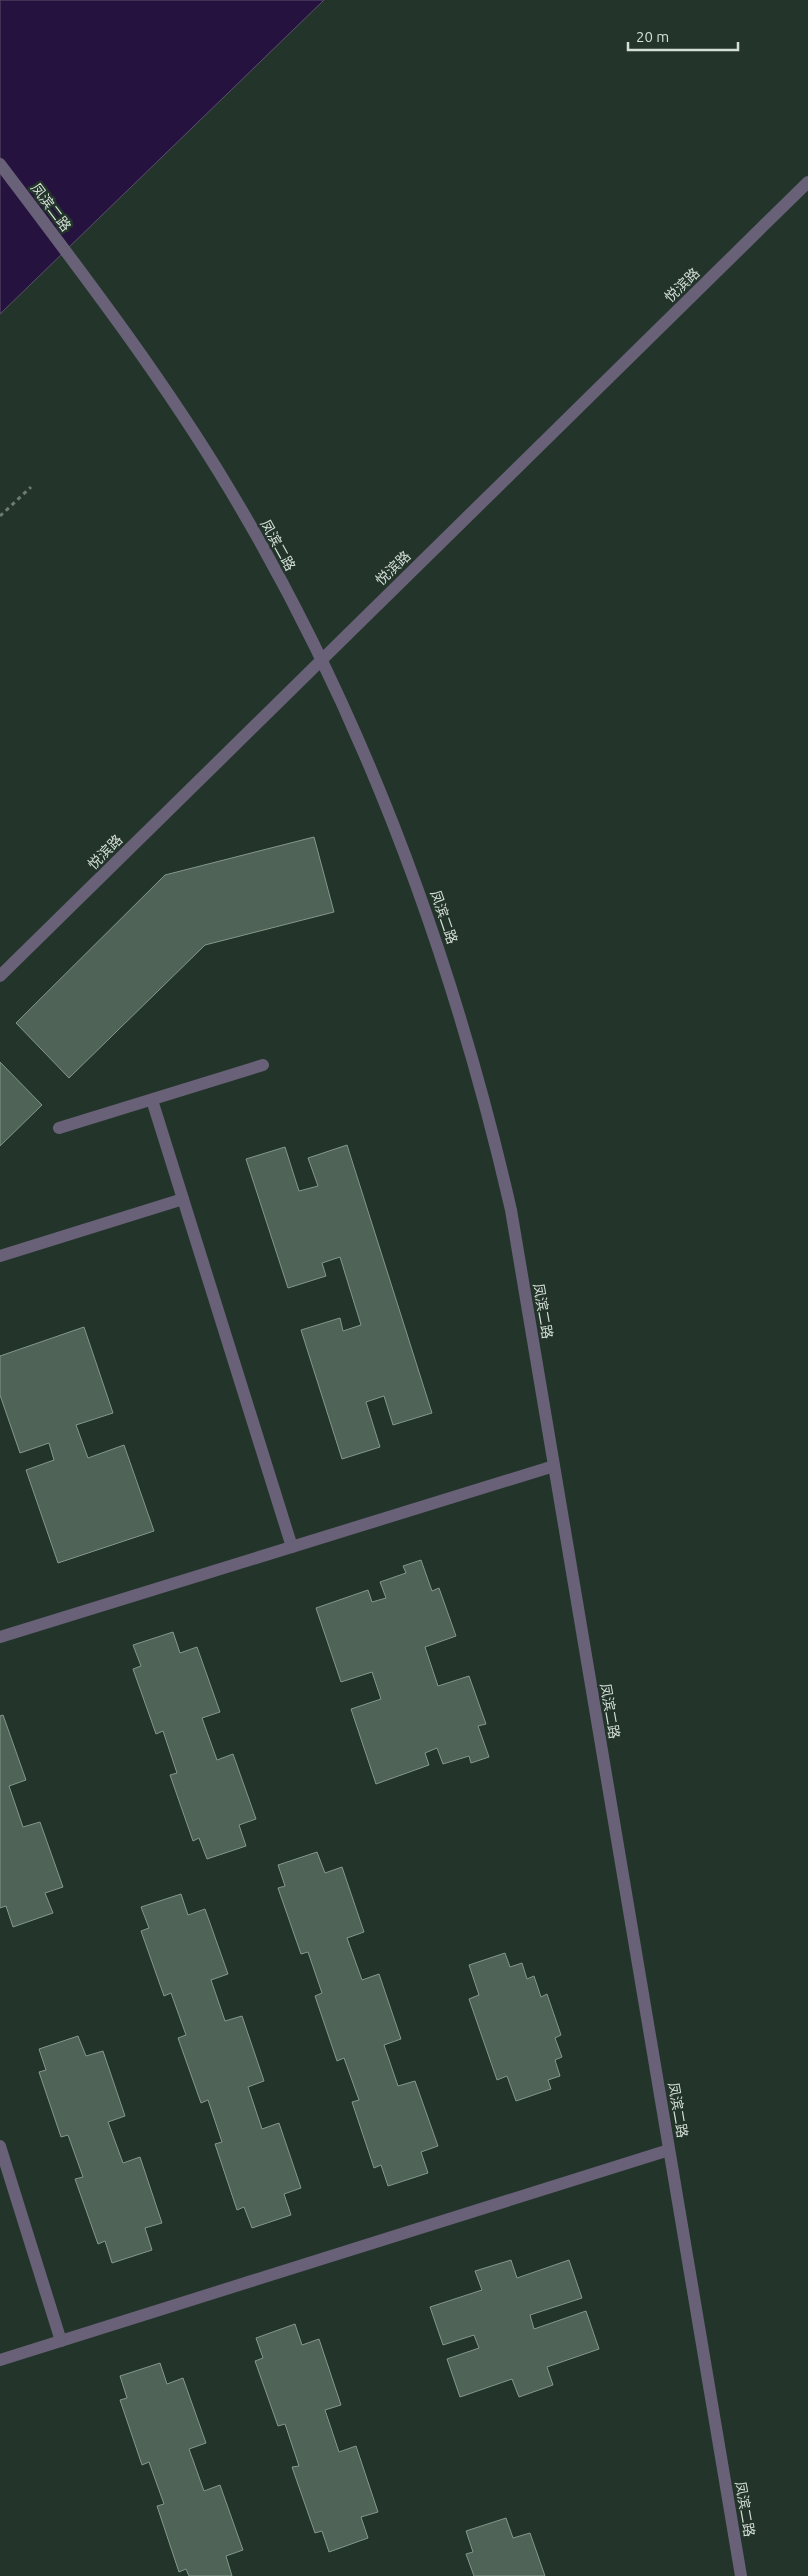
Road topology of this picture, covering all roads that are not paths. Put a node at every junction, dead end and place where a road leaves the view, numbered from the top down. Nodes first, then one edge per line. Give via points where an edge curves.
1 (0, 164) edge
2 (808, 182) edge
3 (321, 660) junction
4 (0, 976) edge
5 (263, 1065) dead end
6 (152, 1100) junction
7 (59, 1128) dead end
8 (183, 1199) junction
9 (0, 1256) edge
10 (554, 1466) junction
11 (292, 1547) junction
12 (0, 1637) edge
13 (0, 2146) edge
14 (669, 2150) junction
15 (61, 2341) junction
16 (0, 2360) edge
17 (741, 2576) edge

1 - 3 street, 凤滨二路 via 122,326 229,488
2 - 3 street, 悦滨路
3 - 4 street, 悦滨路
3 - 10 street, 凤滨二路 via 400,838 463,1022 511,1210
5 - 6 street
6 - 7 street
6 - 8 street
8 - 9 street
8 - 11 street
10 - 11 street
10 - 14 street, 凤滨二路
11 - 12 street
13 - 15 street
14 - 15 street
14 - 17 street, 凤滨二路
15 - 16 street

